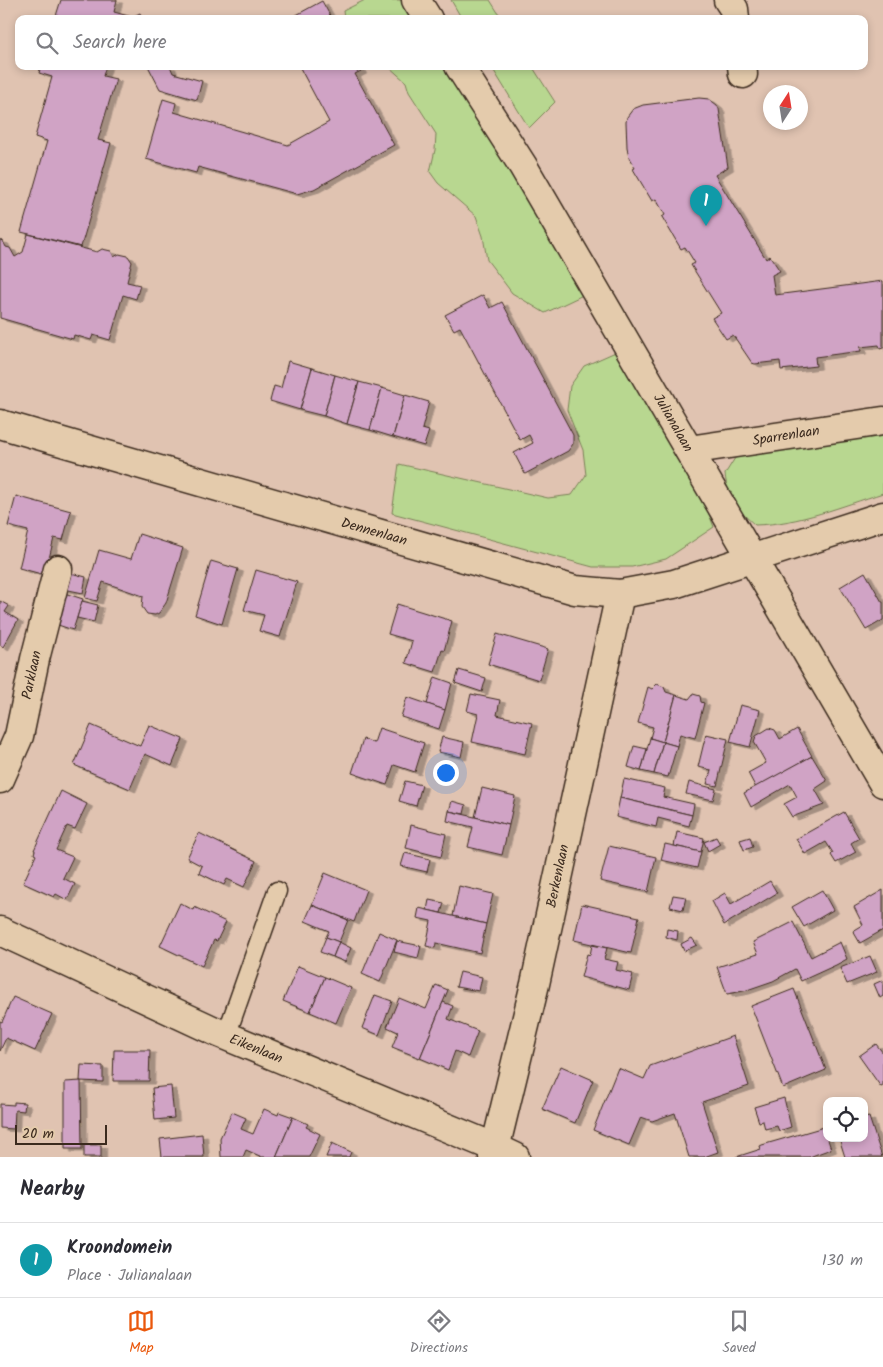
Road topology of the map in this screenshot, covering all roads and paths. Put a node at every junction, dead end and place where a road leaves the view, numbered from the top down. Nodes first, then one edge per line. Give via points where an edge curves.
1 (416, 0) edge
2 (728, 0) edge
3 (425, 15) edge
4 (735, 15) edge
5 (461, 70) edge
6 (883, 421) edge
7 (0, 424) edge
8 (689, 450) junction
9 (883, 516) edge
10 (750, 558) junction
11 (58, 569) dead end
12 (620, 594) junction
13 (0, 779) edge
14 (883, 783) edge
15 (278, 891) dead end
16 (0, 931) edge
17 (226, 1036) junction
18 (501, 1154) edge

1 - 3 street
2 - 4 street
5 - 8 street, Julianalaan via 523,166
6 - 8 street, Sparrenlaan
7 - 12 street, Dennenlaan via 575,590
8 - 10 street, Julianalaan
9 - 10 street
10 - 12 street, Dennenlaan via 674,584
10 - 14 street, Julianalaan
11 - 13 street, Parklaan via 19,736
12 - 18 street, Berkenlaan
15 - 17 lane
16 - 17 street, Eikenlaan
17 - 18 street, Eikenlaan

